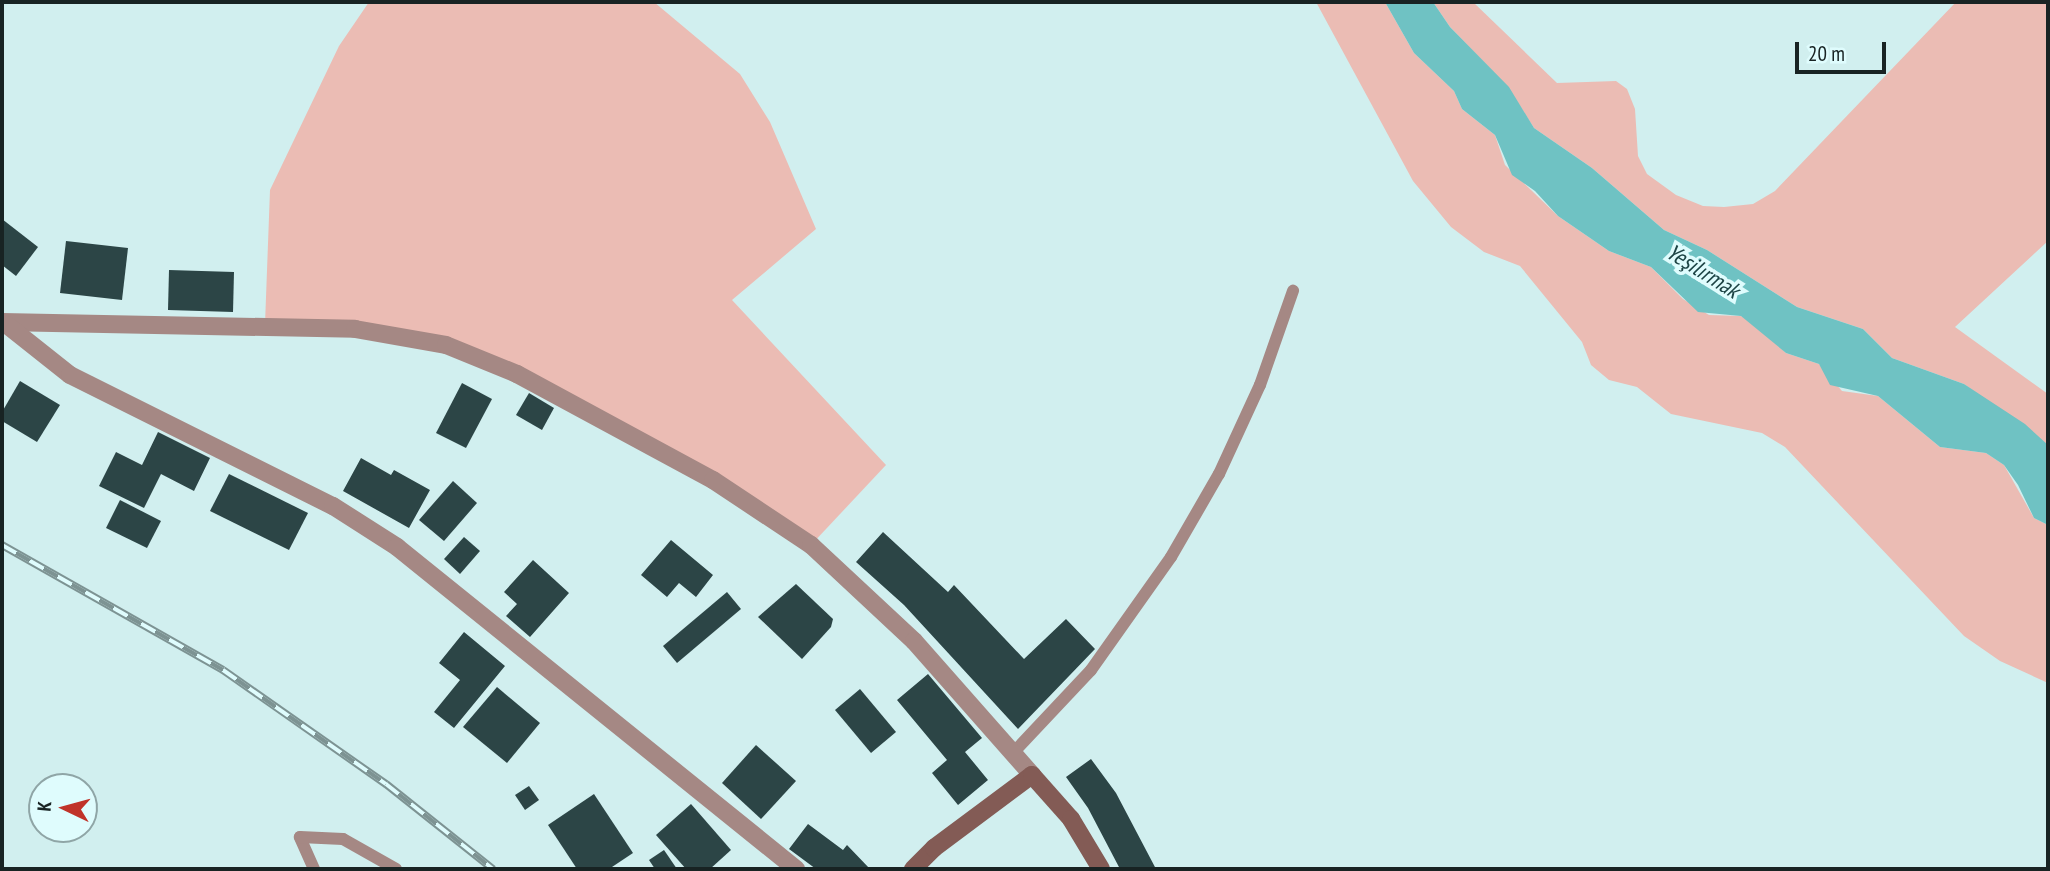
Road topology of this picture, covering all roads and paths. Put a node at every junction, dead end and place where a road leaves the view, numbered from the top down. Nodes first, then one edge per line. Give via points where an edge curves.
1 (1293, 291) dead end
2 (4, 324) edge
3 (1014, 752) junction
4 (1032, 775) junction
5 (314, 869) edge
6 (396, 869) edge
7 (796, 869) edge
8 (912, 869) edge
9 (1101, 869) edge

1 - 3 lane via 1261,385 1219,474 1171,557 1091,670
2 - 3 street via 140,322 355,329 446,345 517,374 713,480 811,545 914,641
2 - 7 street via 70,375 333,506 397,547
3 - 4 street
4 - 8 street
4 - 9 street via 1071,819
5 - 6 lane via 300,837 343,839

